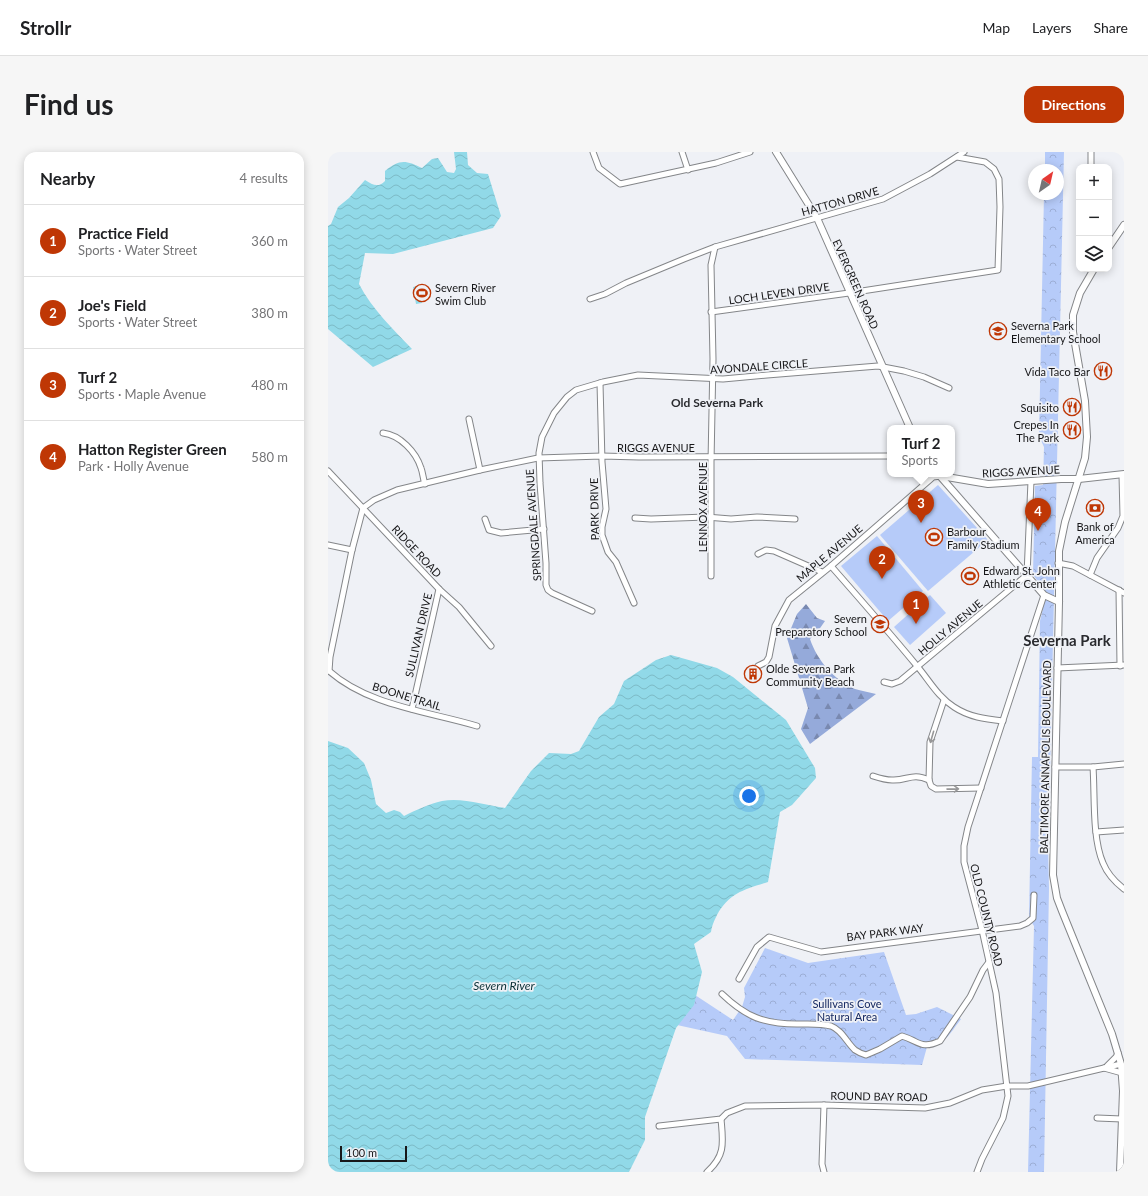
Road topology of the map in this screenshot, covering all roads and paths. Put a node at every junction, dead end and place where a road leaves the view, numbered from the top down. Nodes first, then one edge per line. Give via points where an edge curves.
1 (593, 152) edge
2 (682, 152) edge
3 (750, 152) edge
4 (776, 152) edge
5 (964, 152) edge
6 (1092, 152) edge
7 (957, 157) junction
8 (1091, 164) edge
9 (688, 170) junction
10 (817, 218) junction
11 (1124, 226) edge
12 (1112, 241) edge
13 (715, 247) junction
14 (1092, 272) edge
15 (849, 293) junction
16 (590, 299) dead end
17 (711, 312) junction
18 (882, 367) junction
19 (712, 380) junction
20 (600, 383) junction
21 (949, 388) dead end
22 (469, 419) dead end
23 (909, 425) edge
24 (383, 433) dead end
25 (602, 456) junction
26 (712, 456) junction
27 (887, 456) edge
28 (538, 458) junction
29 (480, 470) junction
30 (328, 471) edge
31 (1123, 474) edge
32 (933, 477) edge
33 (942, 477) edge
34 (951, 477) edge
35 (1079, 479) junction
36 (1031, 481) junction
37 (424, 484) junction
38 (363, 508) junction
39 (1124, 516) edge
40 (635, 518) dead end
41 (712, 518) junction
42 (485, 519) dead end
43 (795, 519) dead end
44 (544, 529) junction
45 (328, 545) edge
46 (352, 550) junction
47 (758, 554) dead end
48 (1058, 563) junction
49 (831, 566) junction
50 (822, 572) junction
51 (1027, 575) junction
52 (1090, 575) junction
53 (712, 576) dead end
54 (439, 589) junction
55 (1122, 592) edge
56 (1044, 595) junction
57 (1059, 602) junction
58 (634, 603) dead end
59 (592, 611) dead end
60 (491, 646) dead end
61 (758, 666) dead end
62 (918, 666) junction
63 (1122, 666) edge
64 (1057, 668) junction
65 (328, 671) edge
66 (884, 682) dead end
67 (944, 700) junction
68 (412, 709) junction
69 (1003, 721) junction
70 (477, 726) dead end
71 (1124, 764) edge
72 (1055, 767) junction
73 (1093, 767) junction
74 (873, 776) dead end
75 (928, 780) junction
76 (981, 788) junction
77 (1124, 830) edge
78 (1096, 832) junction
79 (1124, 889) edge
80 (1034, 895) dead end
81 (982, 930) junction
82 (989, 962) junction
83 (739, 979) dead end
84 (722, 994) dead end
85 (1118, 1052) junction
86 (1121, 1064) junction
87 (1105, 1067) junction
88 (1122, 1073) junction
89 (1007, 1086) junction
90 (824, 1106) junction
91 (1097, 1118) dead end
92 (721, 1119) junction
93 (1122, 1119) junction
94 (659, 1126) dead end
95 (707, 1172) edge
96 (824, 1172) edge
97 (977, 1172) edge
98 (1120, 1172) edge

1 - 9 street via 599,168 620,184
2 - 9 street
3 - 9 street
4 - 10 street, EVERGREEN ROAD
5 - 7 street, HATTON DRIVE
6 - 8 street
7 - 10 street, HATTON DRIVE via 883,199
7 - 15 street, LOCH LEVEN DRIVE via 985,162 994,169 999,178 998,270
10 - 13 street, HATTON DRIVE
10 - 15 street, EVERGREEN ROAD
11 - 12 street
13 - 16 street, HATTON DRIVE
13 - 17 street, LENNOX AVENUE via 711,265
14 - 35 street, BALTIMORE ANNAPOLIS BOULEVARD via 1080,293 1073,316 1075,348 1087,418 1087,447
15 - 17 street, LOCH LEVEN DRIVE
15 - 18 street, EVERGREEN ROAD
17 - 19 street, LENNOX AVENUE
18 - 19 street, AVONDALE CIRCLE
18 - 21 street, AVONDALE CIRCLE via 924,377
18 - 23 street, EVERGREEN ROAD
19 - 20 street, AVONDALE CIRCLE via 638,375
19 - 26 street, LENNOX AVENUE
20 - 25 street, PARK DRIVE
20 - 28 street, AVONDALE CIRCLE via 576,390 563,401 544,432
22 - 29 street
24 - 37 street via 397,437 413,452 421,467
25 - 26 street, RIGGS AVENUE
25 - 28 street, RIGGS AVENUE
25 - 58 street, PARK DRIVE via 606,509 602,535
26 - 27 street, RIGGS AVENUE
26 - 41 street, LENNOX AVENUE
28 - 29 street, RIGGS AVENUE
28 - 44 street, SPRINGDALE AVENUE
29 - 37 street, RIGGS AVENUE
30 - 38 street, RIDGE ROAD
31 - 35 street, RIGGS AVENUE
31 - 39 street
32 - 49 street, MAPLE AVENUE
33 - 51 street
34 - 36 street, RIGGS AVENUE via 988,484
35 - 36 street, RIGGS AVENUE
35 - 48 street, BALTIMORE ANNAPOLIS BOULEVARD via 1062,534
36 - 51 street
37 - 38 street, RIGGS AVENUE via 388,493
38 - 46 street
38 - 54 street, RIDGE ROAD
39 - 52 street via 1097,558
40 - 41 street
41 - 43 street
41 - 53 street, LENNOX AVENUE
42 - 44 street via 489,530 497,532
44 - 59 street, SPRINGDALE AVENUE via 548,590
45 - 46 street
46 - 65 street
47 - 50 street via 766,550 774,551
48 - 52 street via 1073,566
48 - 57 street, BALTIMORE ANNAPOLIS BOULEVARD
49 - 50 street, MAPLE AVENUE
49 - 62 street
50 - 61 street, MAPLE AVENUE via 789,600 775,626 769,657
51 - 56 street
51 - 62 street, HOLLY AVENUE
52 - 55 street
54 - 60 street, RIDGE ROAD via 458,606
54 - 68 street, SULLIVAN DRIVE
55 - 63 street
56 - 57 street
56 - 69 street, OLD COUNTY ROAD
57 - 64 street, BALTIMORE ANNAPOLIS BOULEVARD
62 - 66 street, HOLLY AVENUE via 892,684
62 - 67 street
63 - 64 street
64 - 72 street, BALTIMORE ANNAPOLIS BOULEVARD
65 - 68 street, BOONE TRAIL via 360,691
67 - 69 street via 971,716
67 -> 75 street via 930,742
68 - 70 street, BOONE TRAIL
69 - 76 street, OLD COUNTY ROAD
71 - 73 street
72 - 73 street
72 - 85 street, BALTIMORE ANNAPOLIS BOULEVARD via 1055,887 1062,911
73 - 78 street
74 - 75 street via 892,780 918,776
75 -> 76 street via 936,789
76 - 81 street, OLD COUNTY ROAD via 966,834 963,855
77 - 78 street
78 - 79 street via 1103,863 1109,874
80 - 81 street, BAY PARK WAY via 1033,918 1027,923
81 - 82 street, OLD COUNTY ROAD
81 - 83 street, BAY PARK WAY via 821,952 769,937 757,947
82 - 84 street via 970,997 940,1041 922,1046 902,1036 866,1055 855,1050 832,1026 767,1022 734,1006
82 - 89 street, OLD COUNTY ROAD via 996,993
85 - 86 street, BALTIMORE ANNAPOLIS BOULEVARD
85 - 87 street via 1116,1058
86 - 87 street, ROUND BAY ROAD
86 - 88 street, BALTIMORE ANNAPOLIS BOULEVARD
87 - 88 street
87 - 89 street, ROUND BAY ROAD via 1028,1086
88 - 93 street, BALTIMORE ANNAPOLIS BOULEVARD
89 - 90 street, ROUND BAY ROAD via 982,1090 950,1103 925,1108
89 - 97 street, OLD COUNTY ROAD via 1005,1113
90 - 92 street, ROUND BAY ROAD via 745,1106 727,1113
90 - 96 street
91 - 93 street
92 - 94 street, ROUND BAY ROAD
92 - 95 street via 723,1147
93 - 98 street, BALTIMORE ANNAPOLIS BOULEVARD

